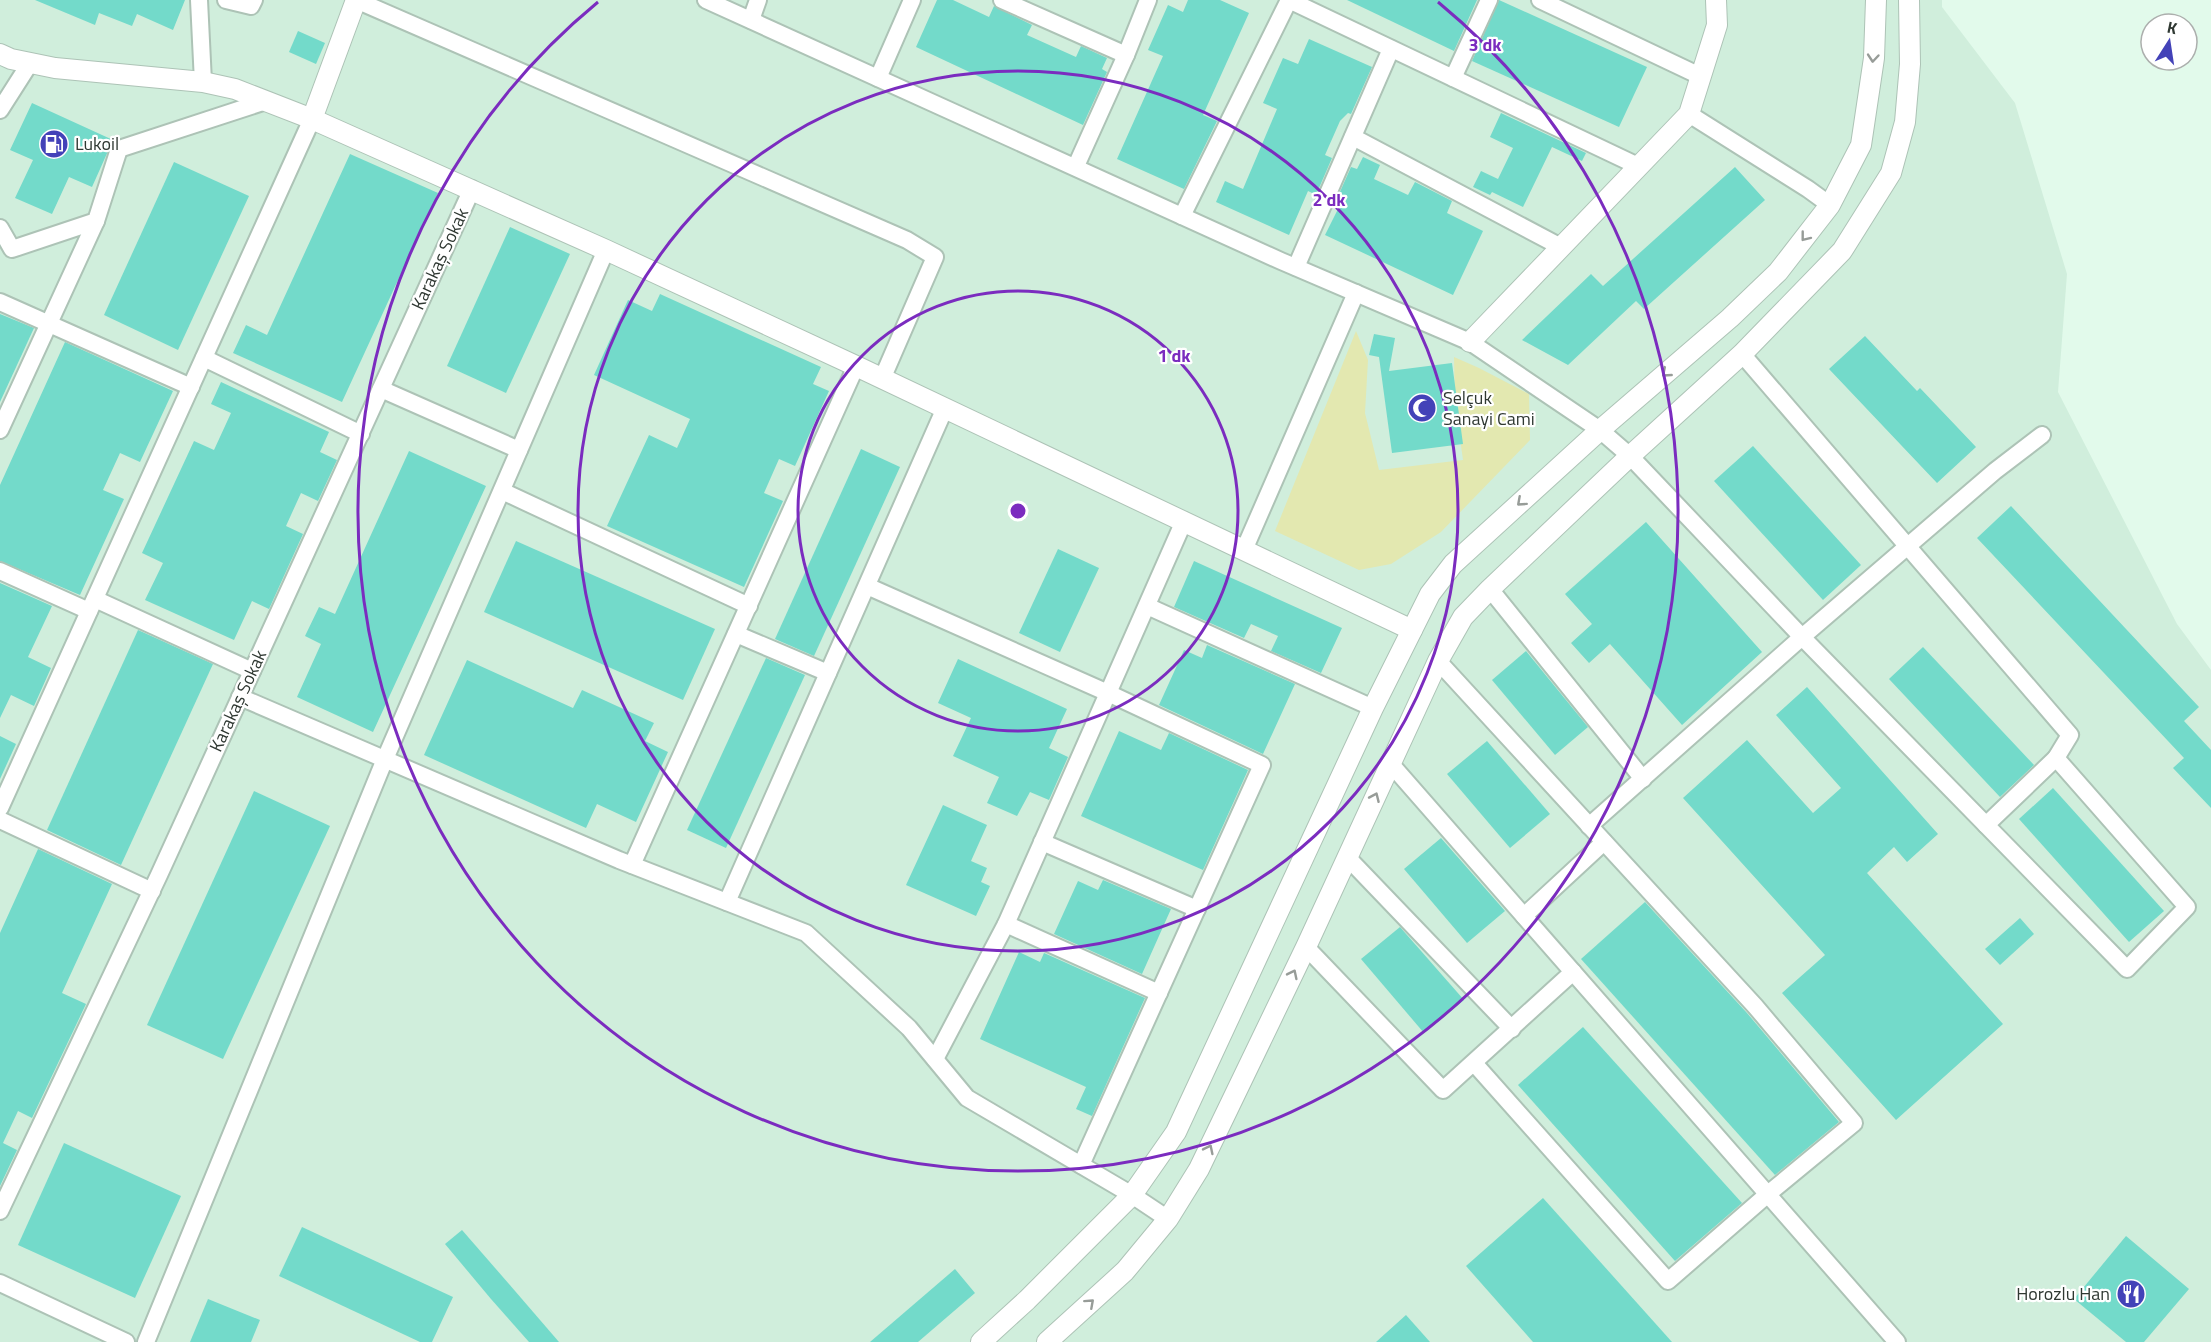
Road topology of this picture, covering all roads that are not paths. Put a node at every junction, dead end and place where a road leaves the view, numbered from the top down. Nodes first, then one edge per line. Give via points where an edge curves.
1 (199, 0) edge
2 (226, 0) edge
3 (254, 0) edge
4 (356, 0) edge
5 (706, 0) edge
6 (758, 0) edge
7 (912, 0) edge
8 (1002, 0) edge
9 (1148, 0) edge
10 (1289, 0) edge
11 (1489, 0) edge
12 (1540, 0) edge
13 (1716, 0) edge
14 (1876, 0) edge
15 (1910, 0) edge
16 (1032, 6) edge
17 (751, 20) junction
18 (1391, 49) junction
19 (0, 54) edge
20 (1126, 55) junction
21 (30, 63) junction
22 (1700, 76) junction
23 (878, 78) junction
24 (1453, 78) junction
25 (203, 82) junction
26 (266, 100) junction
27 (0, 110) edge
28 (1689, 114) junction
29 (312, 118) junction
30 (1353, 137) junction
31 (1076, 166) junction
32 (1638, 166) junction
33 (472, 189) junction
34 (1830, 205) junction
35 (1182, 216) junction
36 (96, 221) junction
37 (0, 228) edge
38 (1561, 247) junction
39 (606, 250) junction
40 (1296, 267) junction
41 (1356, 293) junction
42 (0, 302) edge
43 (49, 324) junction
44 (1470, 342) junction
45 (1742, 354) junction
46 (204, 358) junction
47 (856, 366) junction
48 (882, 379) junction
49 (191, 387) junction
50 (381, 389) junction
51 (945, 408) junction
52 (0, 430) edge
53 (1600, 430) junction
54 (360, 434) junction
55 (2042, 435) dead end
56 (519, 450) junction
57 (1630, 456) junction
58 (502, 491) junction
59 (1184, 521) junction
60 (1907, 546) junction
61 (1244, 550) junction
62 (0, 571) edge
63 (867, 586) junction
64 (1490, 589) junction
65 (92, 605) junction
66 (749, 606) junction
67 (1146, 606) junction
68 (1412, 630) junction
69 (736, 634) junction
70 (1802, 637) junction
71 (1438, 661) junction
72 (252, 671) junction
73 (828, 673) junction
74 (1108, 693) junction
75 (240, 697) junction
76 (1373, 708) junction
77 (2056, 758) junction
78 (385, 759) junction
79 (1390, 763) junction
80 (1642, 778) junction
81 (0, 808) edge
82 (0, 820) edge
83 (1589, 825) junction
84 (1986, 825) junction
85 (1042, 842) junction
86 (1604, 842) junction
87 (1347, 857) junction
88 (632, 865) junction
89 (152, 891) junction
90 (727, 902) junction
91 (1197, 909) junction
92 (1524, 916) junction
93 (1006, 924) junction
94 (1306, 947) junction
95 (1573, 972) junction
96 (1159, 993) junction
97 (1512, 1029) junction
98 (935, 1059) junction
99 (1474, 1063) junction
100 (1081, 1165) junction
101 (1768, 1194) junction
102 (1132, 1195) junction
103 (0, 1211) edge
104 (1168, 1219) junction
105 (0, 1283) edge
106 (126, 1342) edge
107 (146, 1342) edge
108 (981, 1342) edge
109 (1047, 1342) edge
110 (1897, 1342) edge

1 - 25 street
2 - 3 street via 251,6
4 - 29 street
4 - 48 street via 907,240 935,257
5 - 17 street
6 - 17 street
7 - 23 street
8 - 16 street
9 - 20 street
10 - 18 street
10 - 35 street
11 - 24 street
12 - 22 street
13 - 22 street via 1717,25
14 -> 34 street via 1874,58 1861,145
15 - 45 street via 1905,122 1891,173 1842,251
16 - 20 street
17 - 23 street
18 - 24 street
18 - 30 street
19 - 21 street
20 - 31 street
21 - 25 street
21 - 27 street
22 - 28 street
23 - 31 street
24 - 32 street
25 - 26 street
26 - 29 street
26 - 36 street via 119,149
28 - 32 street
28 - 34 street
29 - 33 street
29 - 46 street
30 - 38 street
30 - 40 street
31 - 35 street
32 - 38 street
33 - 39 street
33 - 50 street, Karakaş Sokak
34 -> 53 street via 1778,272
35 - 40 street
36 - 37 street via 12,249
36 - 43 street
38 - 44 street
39 - 47 street
39 - 56 street
40 - 41 street
41 - 44 street
41 - 61 street
42 - 43 street
43 - 49 street
43 - 52 street
44 - 53 street
45 - 57 street
45 - 60 street
46 - 49 street
46 - 54 street
47 - 48 street
47 - 66 street
48 - 51 street
49 - 65 street
50 - 54 street, Karakaş Sokak
50 - 56 street
51 - 59 street
51 - 63 street
53 - 57 street
53 -> 68 street via 1453,564 1430,594
54 - 72 street, Karakaş Sokak
55 - 60 street
56 - 58 street
57 - 64 street
57 - 70 street
58 - 66 street
58 - 78 street
59 - 61 street
59 - 67 street
60 - 70 street
60 - 77 street via 2070,735
61 - 68 street
62 - 65 street
63 - 73 street
63 - 74 street
64 - 71 street via 1463,616
64 - 80 street
65 - 72 street
65 - 81 street
66 - 69 street
67 - 74 street
67 - 76 street
68 - 76 street
69 - 73 street
69 - 88 street
70 - 80 street
70 - 84 street
71 - 79 street
71 - 83 street
72 - 75 street, Karakaş Sokak
73 - 90 street
74 - 85 street
74 - 91 street via 1262,765
75 - 78 street
75 - 89 street, Karakaş Sokak
76 - 102 street via 1176,1132
77 - 84 street
77 - 84 street via 2187,908 2127,969
78 - 88 street
78 - 107 street
87 -> 79 street
79 - 92 street
80 - 83 street
82 - 89 street
83 - 86 street
85 - 91 street
85 - 93 street
86 - 92 street
86 - 101 street via 1755,1006 1854,1123
87 - 94 street
87 - 97 street
88 - 90 street
89 - 103 street, Karakaş Sokak
90 - 98 street via 806,933 909,1028
91 - 96 street
92 - 95 street
93 - 96 street
93 - 98 street
94 - 99 street via 1443,1090
104 -> 94 street via 1199,1169
95 - 97 street
95 - 101 street
96 - 100 street
97 - 99 street
98 - 100 street via 967,1098
99 - 101 street via 1668,1281
100 - 102 street
101 - 110 street
102 - 104 street
102 - 108 street
109 -> 104 street via 1125,1271
105 - 106 street

